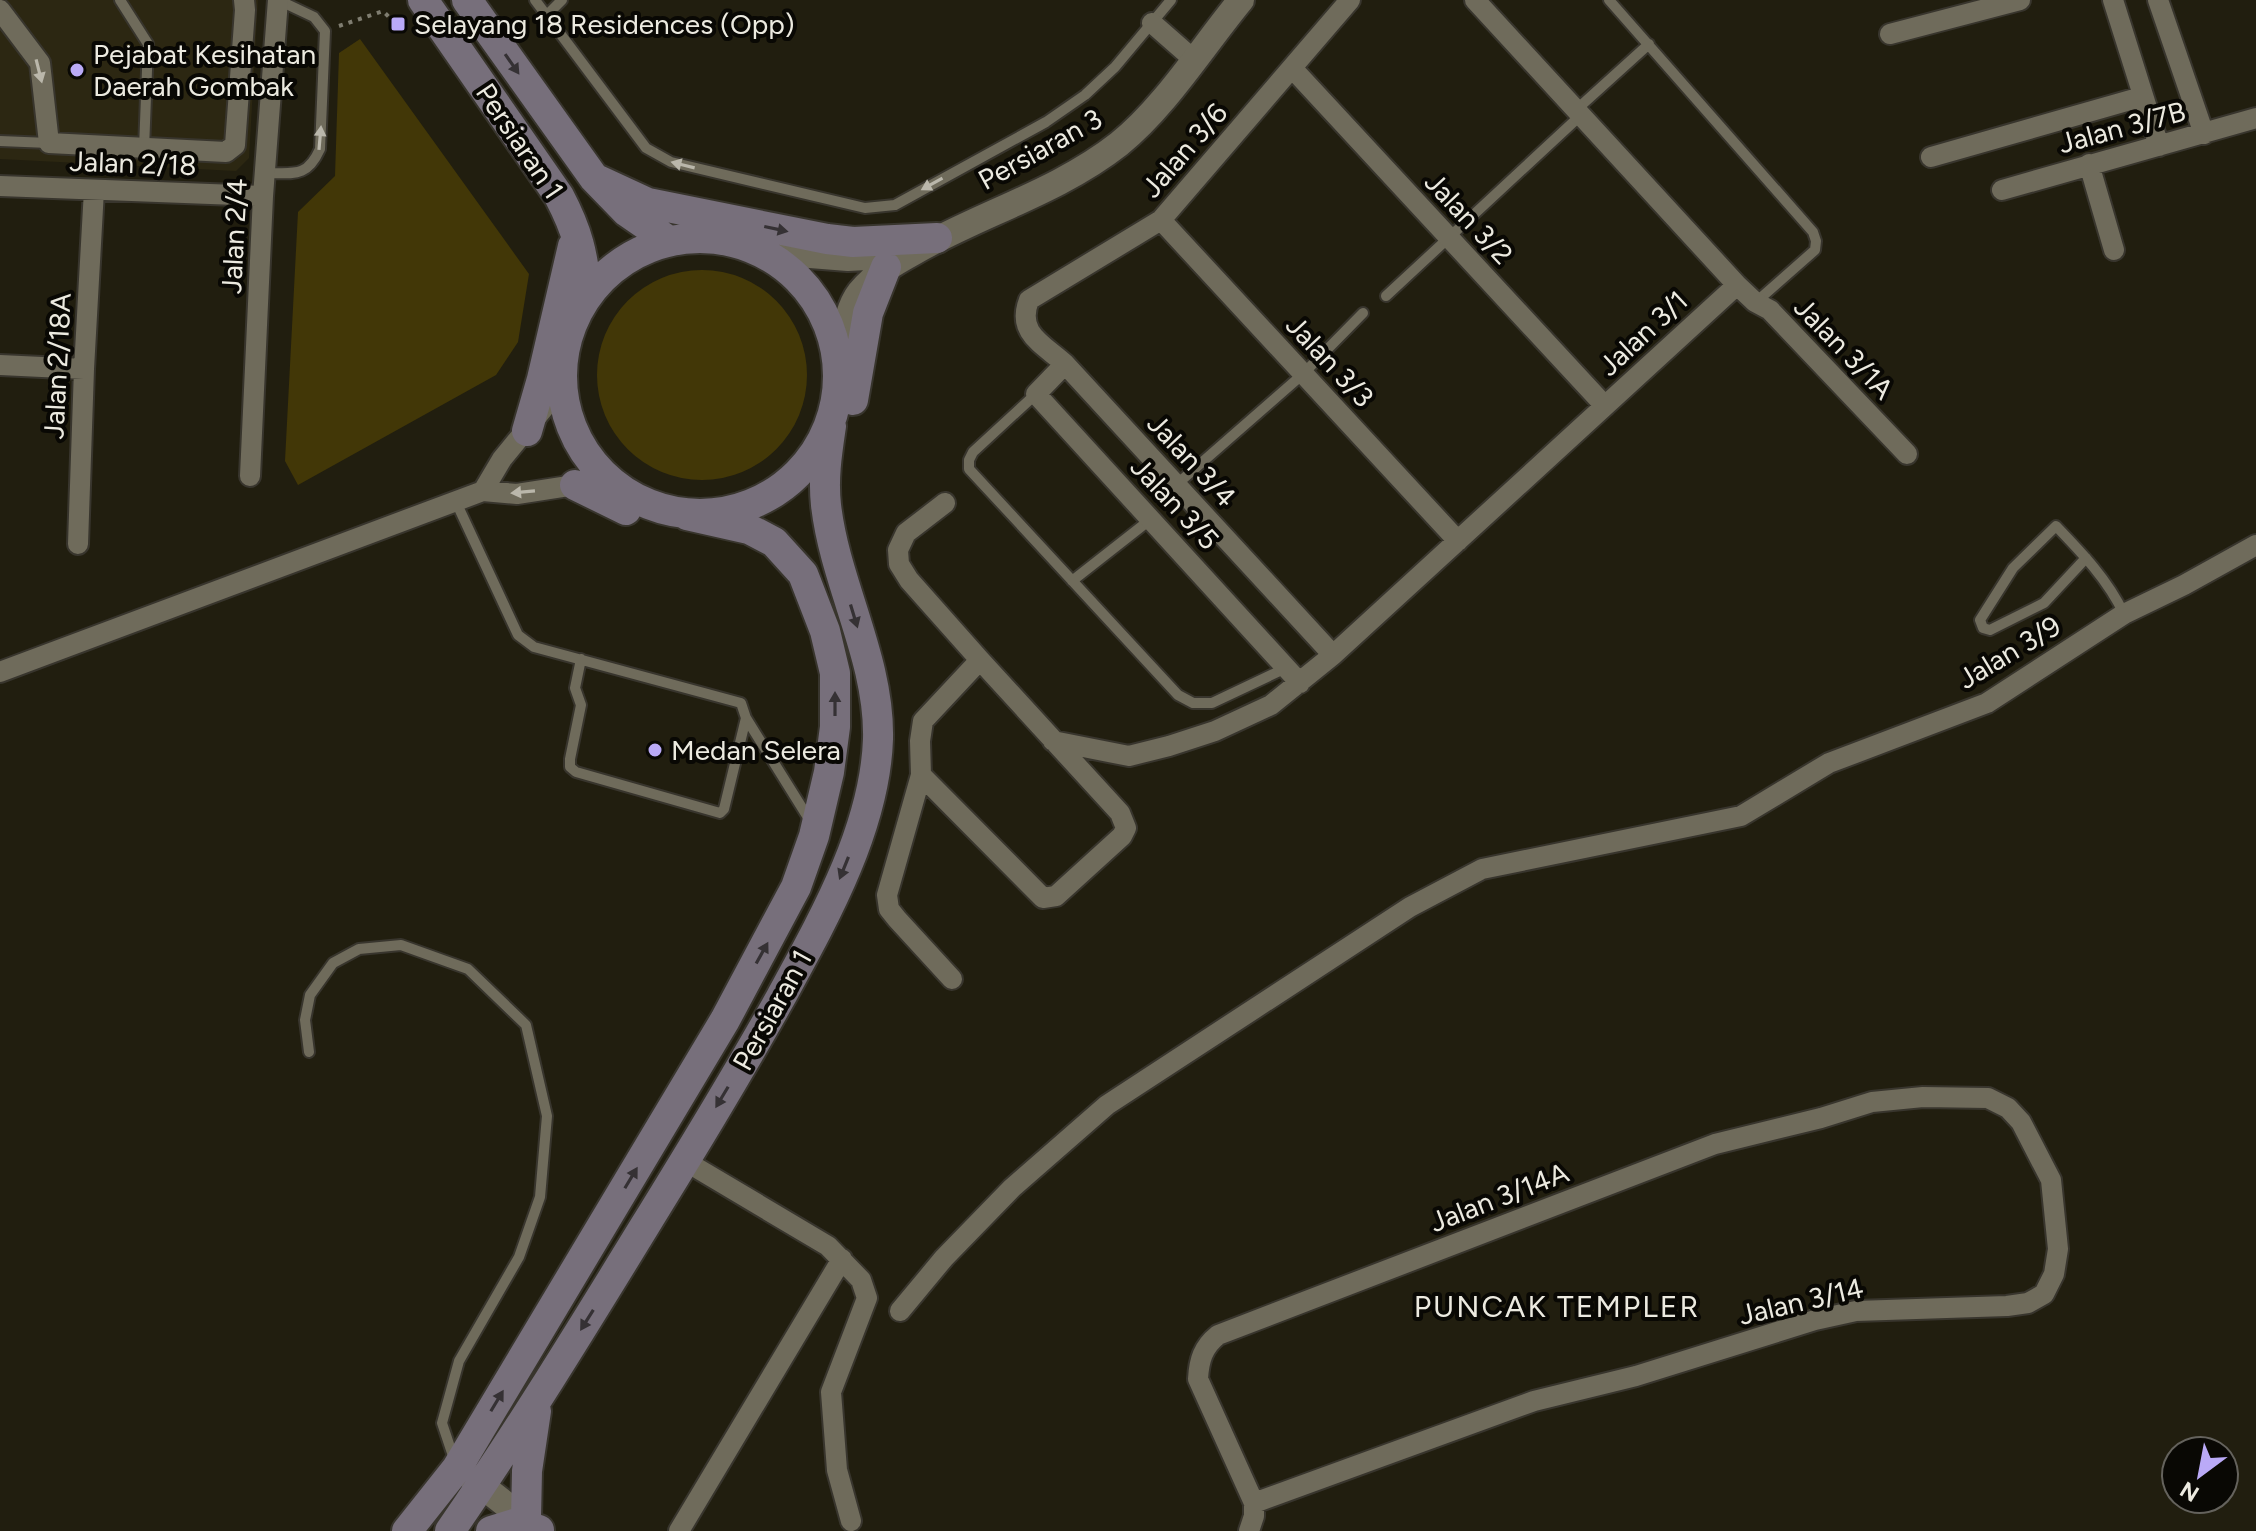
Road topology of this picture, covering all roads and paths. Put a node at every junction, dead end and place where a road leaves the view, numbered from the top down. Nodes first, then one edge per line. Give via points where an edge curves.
1 (120, 0) edge
2 (244, 0) edge
3 (278, 0) edge
4 (423, 0) edge
5 (467, 0) edge
6 (535, 0) edge
7 (562, 0) edge
8 (1171, 0) edge
9 (1241, 0) edge
10 (1350, 0) edge
11 (1475, 0) edge
12 (1609, 0) edge
13 (2020, 0) edge
14 (2113, 0) edge
15 (2158, 0) edge
16 (546, 16) junction
17 (2, 17) edge
18 (391, 19) dead end
19 (1152, 23) junction
20 (325, 31) junction
21 (1890, 34) dead end
22 (1649, 44) junction
23 (1193, 59) junction
24 (1292, 68) junction
25 (2141, 97) junction
26 (1579, 112) junction
27 (2256, 118) edge
28 (2204, 134) junction
29 (0, 141) edge
30 (49, 143) junction
31 (2159, 146) junction
32 (144, 149) junction
33 (1931, 157) dead end
34 (2089, 164) junction
35 (265, 173) junction
36 (594, 178) junction
37 (0, 186) edge
38 (94, 190) junction
39 (2002, 190) dead end
40 (263, 196) junction
41 (1161, 220) junction
42 (576, 228) junction
43 (937, 238) junction
44 (1449, 238) junction
45 (669, 241) junction
46 (2114, 250) dead end
47 (760, 251) junction
48 (899, 261) junction
49 (1737, 285) junction
50 (587, 295) junction
51 (1386, 296) dead end
52 (1029, 300) joint
53 (1755, 302) junction
54 (1363, 313) dead end
55 (839, 361) junction
56 (1065, 364) junction
57 (0, 365) edge
58 (84, 369) junction
59 (1303, 374) junction
60 (562, 386) junction
61 (1036, 394) junction
62 (1605, 406) junction
63 (831, 426) junction
64 (527, 431) junction
65 (1907, 454) dead end
66 (250, 476) dead end
67 (575, 485) junction
68 (1176, 485) junction
69 (619, 488) junction
70 (483, 491) junction
71 (456, 502) junction
72 (945, 503) dead end
73 (687, 515) junction
74 (1151, 519) junction
75 (832, 541) junction
76 (1458, 541) junction
77 (78, 544) dead end
78 (2256, 545) edge
79 (2086, 558) junction
80 (803, 574) junction
81 (1072, 581) junction
82 (2124, 614) junction
83 (1333, 655) junction
84 (581, 659) junction
85 (980, 660) junction
86 (0, 672) edge
87 (1294, 675) junction
88 (745, 714) junction
89 (1053, 741) junction
90 (921, 775) junction
91 (814, 836) junction
92 (952, 979) dead end
93 (309, 1052) dead end
94 (1988, 1098) joint
95 (685, 1161) junction
96 (842, 1259) junction
97 (900, 1311) dead end
98 (537, 1401) junction
99 (457, 1468) junction
100 (482, 1485) junction
101 (1254, 1503) junction
102 (851, 1521) dead end
103 (535, 1527) edge
104 (407, 1531) edge
105 (450, 1531) edge
106 (491, 1531) edge
107 (679, 1531) edge
108 (1249, 1531) edge

1 - 32 lane via 150,54
2 - 32 street via 235,145 231,150
3 - 20 lane via 314,17
3 - 35 street, Jalan 2/4
4 - 42 main road, Persiaran 1
5 -> 36 main road, Persiaran 1
6 - 16 lane
7 - 16 lane
8 - 19 lane
9 - 23 street, Persiaran 3
10 - 24 street, Jalan 3/6
11 - 26 street
12 - 22 lane
13 - 21 street
14 - 25 street
15 - 28 street
19 -> 16 lane via 1095,86 1046,122 895,205 865,208 671,162 646,148
17 -> 30 street via 40,63
18 - 20 path via 383,11
19 - 23 street
35 -> 20 lane via 302,173 320,149
22 - 26 lane
22 - 53 lane via 1813,232 1815,250
23 - 43 street, Persiaran 3 via 1149,115 1096,161
24 - 41 street, Jalan 3/6
24 - 44 street, Jalan 3/2
25 - 31 street
25 - 33 street
26 - 44 lane
26 - 49 street
27 - 28 street, Jalan 3/7B
28 - 31 street, Jalan 3/7B
29 - 30 lane
30 - 32 street
31 - 34 street, Jalan 3/7B
34 - 39 street, Jalan 3/7B
34 - 46 street
35 - 40 street, Jalan 2/4
36 -> 43 main road via 648,203 827,239
36 - 45 main road, Persiaran 1 via 627,212
37 - 38 street, Jalan 2/18
38 - 40 street, Jalan 2/18
38 - 58 street, Jalan 2/18A
40 - 66 street, Jalan 2/4
41 - 52 street, Jalan 3/6
41 - 59 street, Jalan 3/3
42 - 50 main road, Persiaran 1
42 - 64 main road
43 - 48 street, Persiaran 3
44 - 51 lane
44 - 62 street, Jalan 3/2
45 - 47 main road via 699,237
45 - 50 main road via 617,264
47 - 48 street, Persiaran 3
47 - 55 main road via 789,270 813,296 830,327
48 - 55 street, Persiaran 3 via 858,294
48 - 75 main road via 868,313
49 - 53 street, Jalan 3/1A
49 - 62 street, Jalan 3/1
50 - 60 main road via 563,354
52 - 56 street, Jalan 3/4 via 1023,315 1026,329
53 - 65 street, Jalan 3/1A via 1770,310
54 - 59 lane
55 - 63 main road via 839,394
56 - 61 street
56 - 68 street, Jalan 3/4
57 - 58 street
58 - 77 street, Jalan 2/18A
59 - 68 lane
59 - 76 street, Jalan 3/3
60 - 64 street
60 - 69 main road via 570,425 590,460
61 - 74 street, Jalan 3/5
61 - 81 lane via 973,452 969,469
62 - 76 street, Jalan 3/1
63 - 73 main road via 814,458 769,497 724,513
63 - 75 main road, Persiaran 1 via 825,473
64 - 70 street
67 - 69 street
67 -> 70 street via 517,494
67 - 80 main road via 639,516 717,538 781,570
68 - 83 street, Jalan 3/4
69 - 73 main road via 640,501
70 - 71 street
71 - 84 lane via 518,635 534,647
71 - 86 street
72 - 85 street via 906,533 898,550 899,564
73 - 80 main road, Persiaran 1 via 749,529 774,542
74 - 81 lane
74 - 87 street, Jalan 3/5
75 -> 95 main road, Persiaran 1 via 870,668 878,737 873,782 862,826 811,940
76 - 83 street, Jalan 3/1
78 - 82 street, Jalan 3/9
79 - 79 lane via 2044,603 1990,630 1983,628 1980,620 2013,568 2056,526
79 - 82 lane via 2114,592
91 -> 80 main road, Persiaran 1 via 835,727 835,673
81 - 87 lane via 1178,695 1193,703 1212,703
82 - 97 street, Jalan 3/9 via 1987,703 1829,763 1741,816 1482,869 1410,907 1107,1105 1012,1188
83 - 87 street, Jalan 3/1
84 - 88 lane via 741,703
84 - 88 lane via 575,688 581,705 570,767 576,772 720,813
85 - 89 street
85 - 90 street via 923,721
87 - 89 street, Jalan 3/1 via 1271,705 1215,731 1129,756
88 - 91 lane via 807,814
89 - 90 street via 1120,813 1126,828 1051,898 1035,893
90 - 92 street via 887,895 889,909
99 -> 91 main road, Persiaran 1 via 725,1020 796,887
93 - 99 lane via 305,1020 310,995 333,963 359,949 401,945 468,969 526,1025 547,1116 540,1197 519,1257 459,1361 442,1423
94 - 101 street, Jalan 3/14A via 1872,1102 1715,1144 1218,1335 1207,1344 1198,1379
94 - 101 street, Jalan 3/14 via 2021,1122 2051,1180 2058,1249 2054,1274 2044,1294 2028,1303 1856,1311 1815,1320 1636,1376 1534,1401
95 - 96 street
95 -> 98 main road, Persiaran 1
96 - 102 street via 861,1280 867,1298 831,1392 837,1470
96 - 107 street
98 - 100 main road, Persiaran 1
98 - 103 main road via 527,1471
99 - 100 street
99 - 104 main road, Persiaran 1
100 - 103 street
100 - 105 main road, Persiaran 1
101 - 108 street
103 - 106 main road via 517,1523

